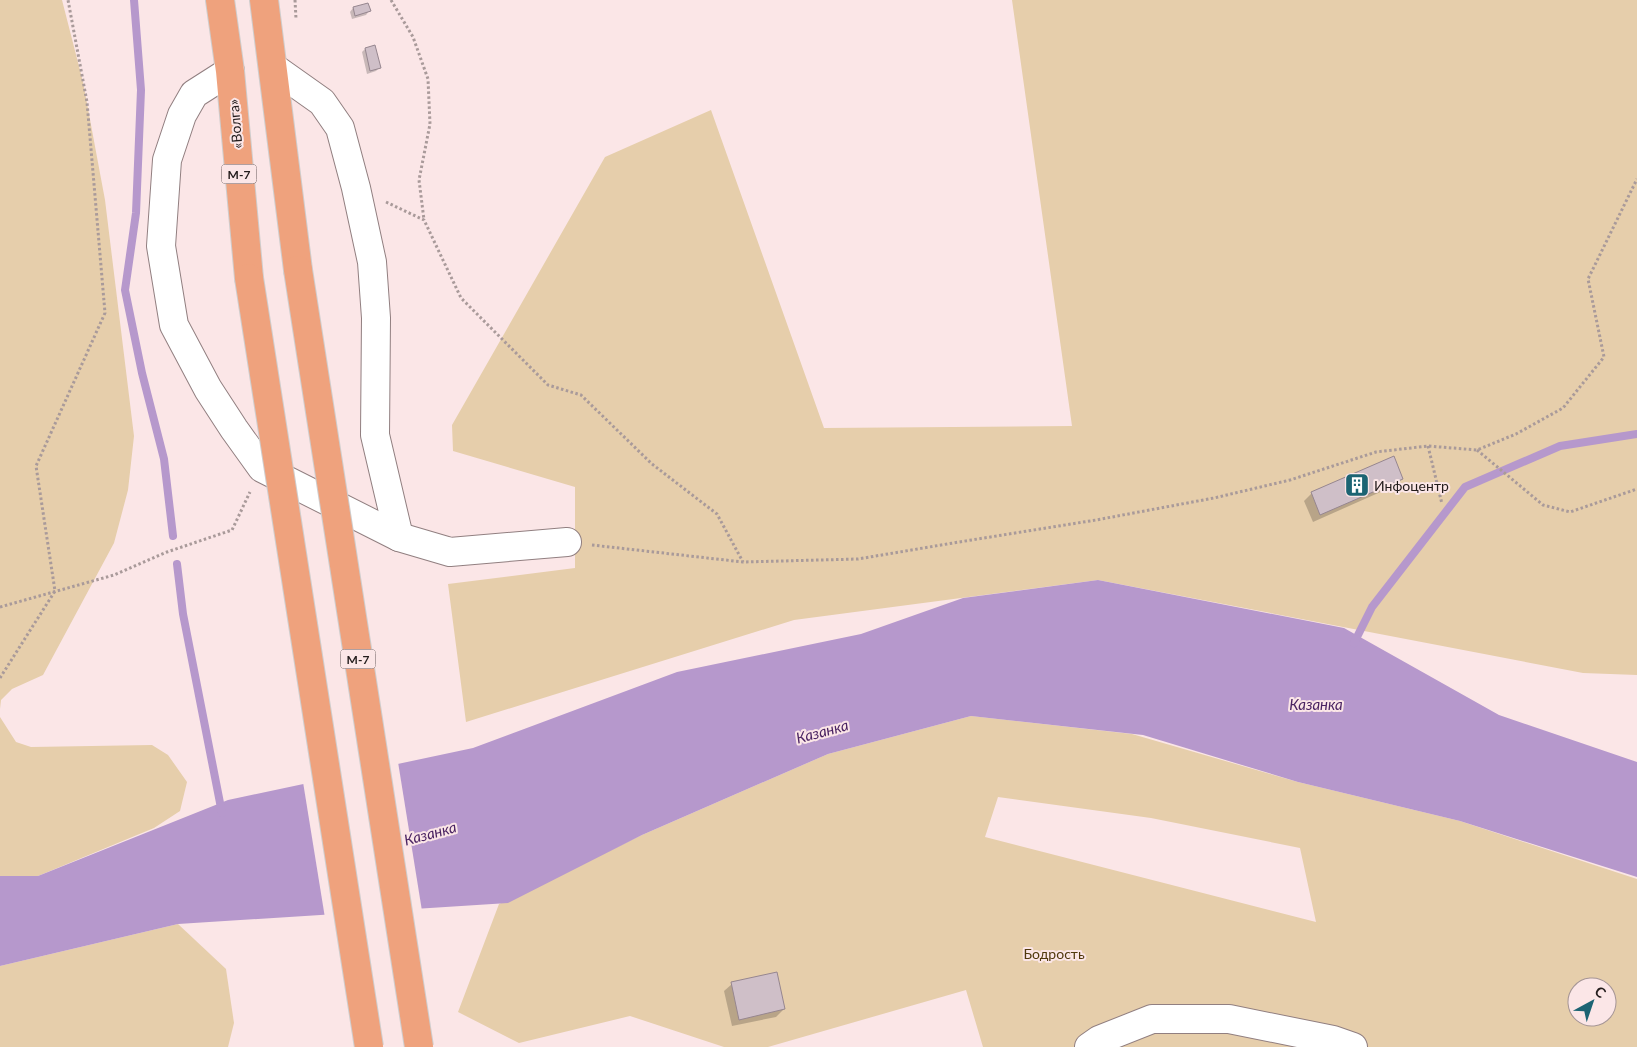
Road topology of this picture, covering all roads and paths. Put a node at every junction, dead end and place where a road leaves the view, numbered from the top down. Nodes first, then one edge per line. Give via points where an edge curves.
1 (68, 0) edge
2 (220, 0) edge
3 (264, 0) edge
4 (391, 0) edge
5 (274, 68) junction
6 (230, 71) junction
7 (1637, 179) edge
8 (356, 188) junction
9 (424, 220) junction
10 (1428, 446) junction
11 (1477, 450) junction
12 (262, 468) junction
13 (1637, 489) edge
14 (1442, 504) dead end
15 (399, 537) junction
16 (567, 542) joint
17 (744, 562) junction
18 (56, 591) junction
19 (0, 607) edge
20 (0, 678) edge
21 (369, 1047) edge
22 (418, 1047) edge
23 (1089, 1047) edge
24 (1353, 1047) edge

1 - 18 path via 87,102 105,313 36,466
2 - 6 highway, «Волга» / М-7
3 - 5 highway, М-7
4 - 9 path via 413,37 428,79 430,124 419,180
5 - 8 street via 322,102 340,128
5 - 22 highway, М-7, bridge via 298,270
6 - 12 street via 194,94 182,115 168,160 161,246 174,326 208,389
6 - 21 highway, «Волга» / М-7, bridge via 249,278
7 - 11 path via 1588,279 1604,357 1563,408 1516,434
8 - 9 path
8 - 15 street via 372,262 376,318 375,435
9 - 17 path via 461,298 548,385 582,394 652,464 717,514
10 - 11 path
10 - 14 path
10 - 17 path via 1376,452 1290,480 1096,520 858,559
11 - 13 path via 1543,505 1570,512
12 - 15 street
12 - 18 path via 232,530 167,552 114,575
15 - 16 street via 450,552
16 - 17 path
18 - 19 path
18 - 20 path
23 - 24 street via 1152,1019 1228,1019

